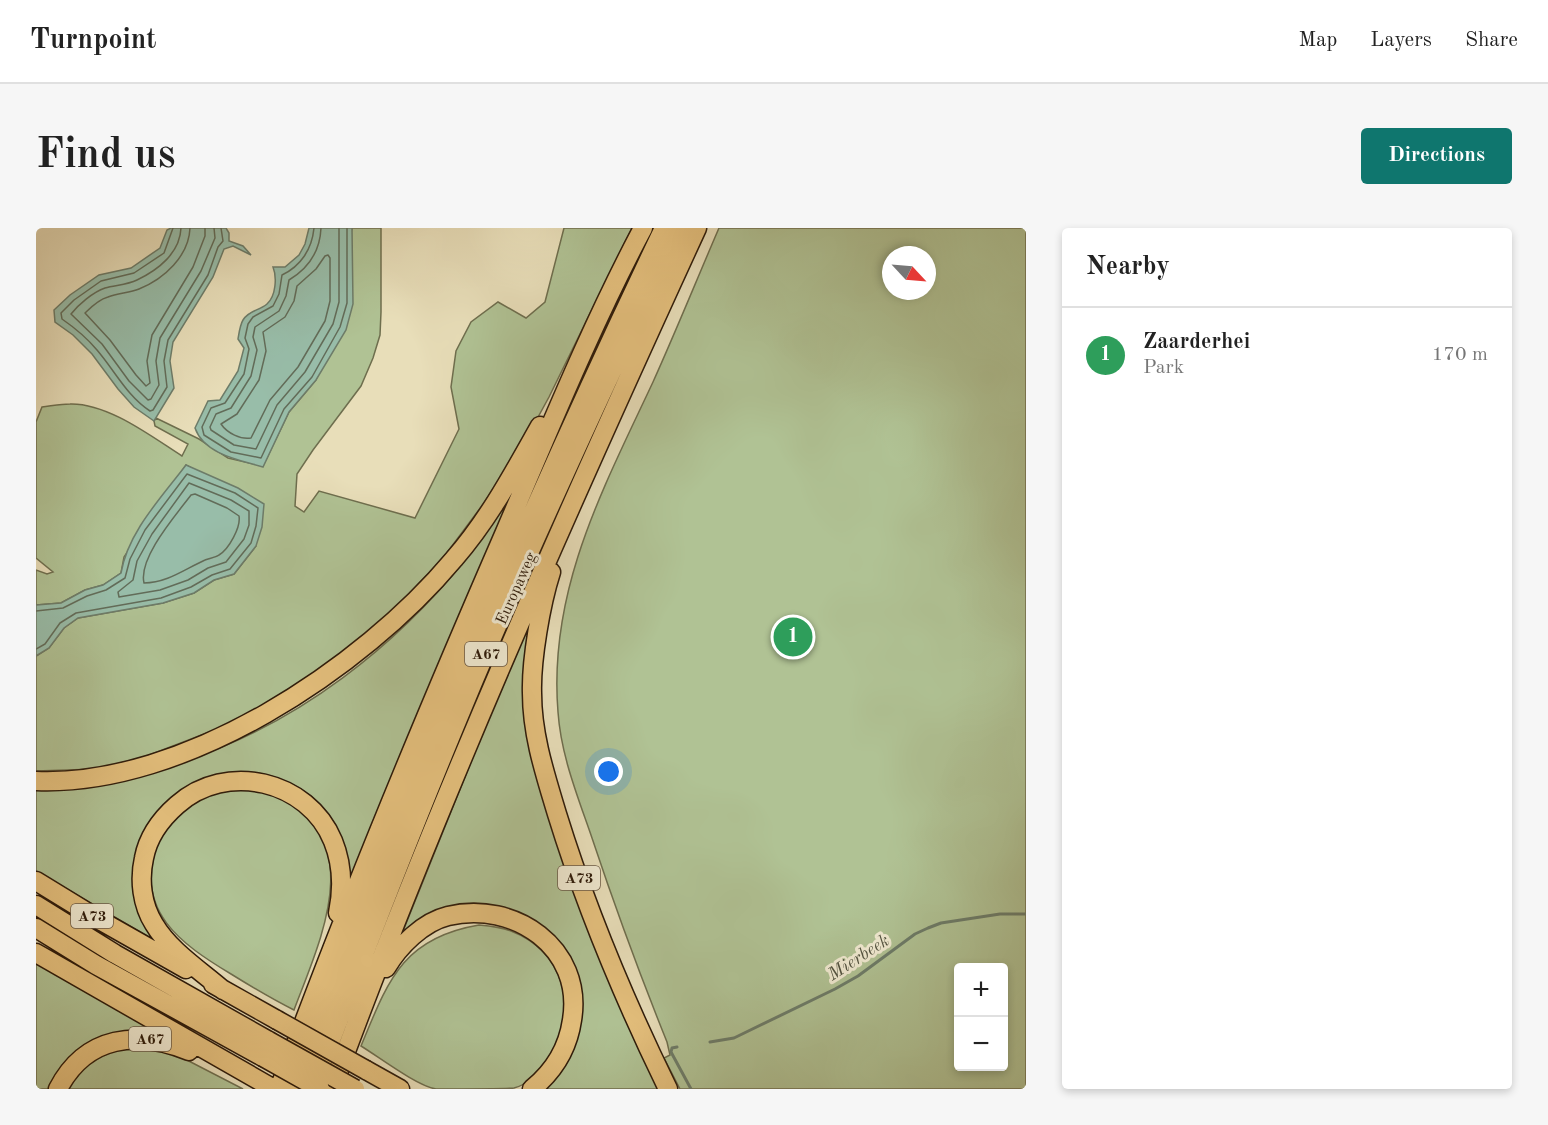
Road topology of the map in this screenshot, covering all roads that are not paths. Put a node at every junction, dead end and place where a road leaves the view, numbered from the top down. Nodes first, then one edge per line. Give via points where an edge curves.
1 (643, 228) edge
2 (664, 228) edge
3 (679, 228) edge
4 (697, 228) edge
5 (593, 330) junction
6 (587, 468) junction
7 (36, 781) edge
8 (36, 881) edge
9 (36, 905) edge
10 (36, 928) edge
11 (330, 950) junction
12 (36, 953) edge
13 (223, 990) junction
14 (361, 1011) junction
15 (266, 1049) junction
16 (255, 1078) junction
17 (58, 1089) edge
18 (276, 1089) edge
19 (297, 1089) edge
20 (312, 1089) edge
21 (320, 1089) edge
22 (332, 1089) edge
23 (355, 1089) edge
24 (400, 1089) edge
25 (532, 1089) edge
26 (668, 1089) edge

1 - 5 highway, A67
2 - 19 highway, Europaweg / A67 via 532,511 462,675
3 - 20 highway, Europaweg / A67 via 464,704
4 - 6 highway, A67
5 - 7 highway, A67 via 505,489 479,526 426,591 369,643 278,707 189,751 94,777
5 - 11 highway, A67 via 435,694
6 - 14 highway, A67 via 485,705
6 - 26 highway, A73 via 548,580 537,636 532,693 539,753 570,856
8 - 13 highway, A73
9 - 15 highway, A73
10 - 15 highway, A73 via 96,965
11 - 13 highway, A73 via 341,875 333,840 315,813 287,791 262,782 231,781 200,789 171,810 155,831 142,866 143,892 149,915 162,936
11 - 18 highway, A67
12 - 16 highway
13 - 24 highway, A73, bridge
14 - 22 highway, A67
14 - 25 highway, A67 via 400,947 432,923 470,913 494,914 517,921 538,933 559,957 568,972 574,998 571,1031 565,1046 556,1065
15 - 21 highway, A73, bridge
15 - 23 highway, A73, bridge
16 - 17 highway, A67 via 170,1043 138,1038 116,1041 91,1052 71,1069
16 - 18 highway

